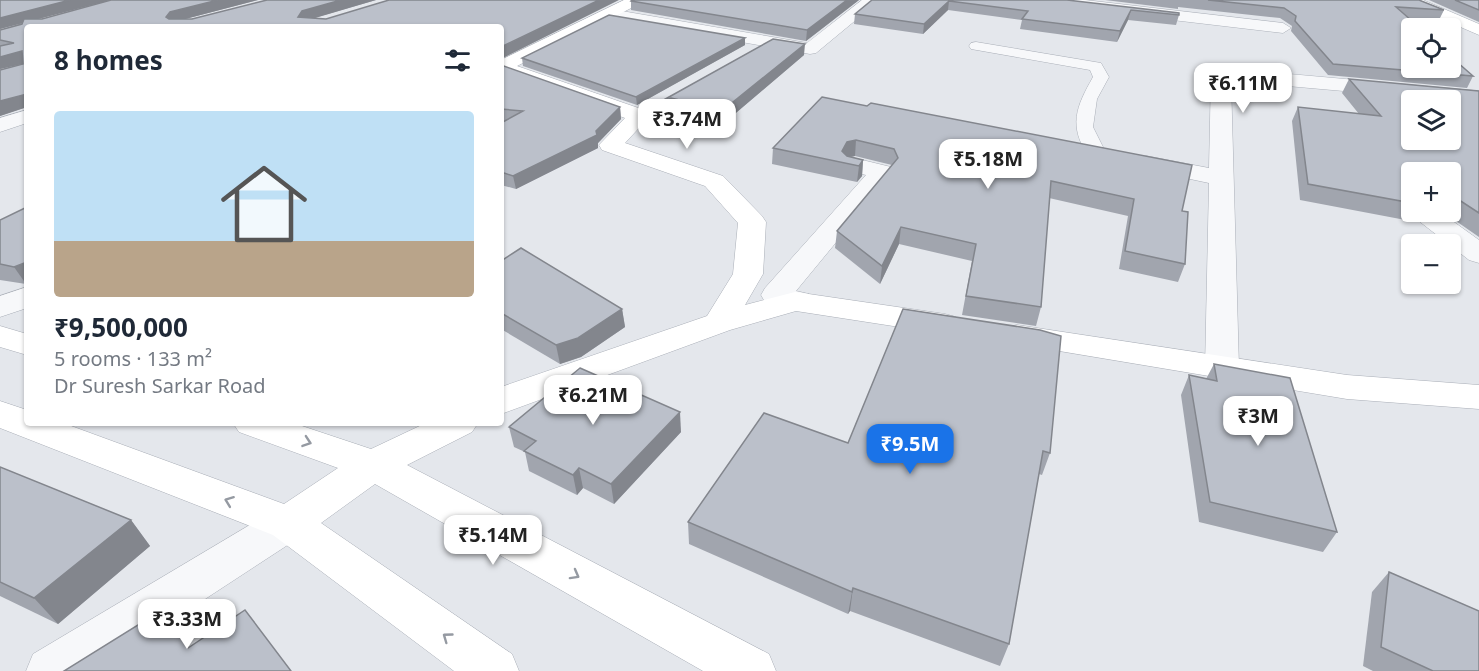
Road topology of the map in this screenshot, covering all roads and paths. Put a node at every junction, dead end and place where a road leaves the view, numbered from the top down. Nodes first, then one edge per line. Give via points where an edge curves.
1 (636, 0) edge
2 (872, 0) edge
3 (1045, 0) edge
4 (1215, 0) edge
5 (1410, 0) edge
6 (609, 14) junction
7 (1220, 22) junction
8 (1282, 28) dead end
9 (1479, 30) edge
10 (769, 42) junction
11 (976, 46) dead end
12 (739, 59) edge
13 (504, 66) edge
14 (504, 68) edge
15 (1479, 96) edge
16 (24, 117) edge
17 (0, 125) edge
18 (1073, 149) edge
19 (1096, 153) junction
20 (854, 165) edge
21 (1222, 178) junction
22 (1437, 222) edge
23 (1479, 254) edge
24 (24, 298) edge
25 (798, 301) junction
26 (0, 308) edge
27 (720, 323) junction
28 (0, 336) edge
29 (24, 344) edge
30 (1222, 368) junction
31 (1479, 397) edge
32 (504, 401) edge
33 (0, 414) edge
34 (24, 423) edge
35 (32, 426) edge
36 (261, 426) edge
37 (453, 426) edge
38 (373, 465) junction
39 (288, 523) junction
40 (51, 671) edge
41 (494, 671) edge
42 (752, 671) edge

1 - 6 street
2 - 10 street via 810,49
3 - 7 street
4 - 7 street
5 - 9 street
6 - 10 street
6 - 13 street
7 - 8 street
10 - 12 street
11 - 19 lane via 1096,66 1101,77 1089,99 1084,127
14 - 27 street via 649,110 610,145 714,181 752,222 748,274
15 - 21 street via 1221,74
16 - 17 street
18 - 19 street
19 - 21 street
20 - 25 street via 882,172 776,295
21 - 30 street
22 - 23 street
24 - 26 street
25 - 27 street
25 - 30 street
27 - 32 street
28 - 29 street
30 - 31 street via 1347,387
34 -> 33 street
39 -> 35 street
36 -> 38 street
37 - 38 street
38 - 39 street
38 -> 42 street
39 - 40 street
41 -> 39 street

